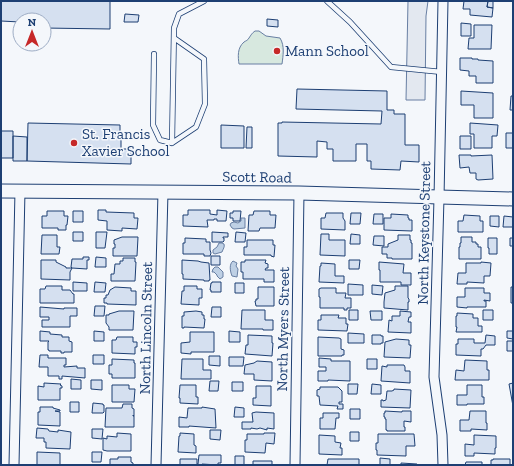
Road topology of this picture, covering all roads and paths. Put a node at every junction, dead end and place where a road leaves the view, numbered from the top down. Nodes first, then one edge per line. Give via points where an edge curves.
1 (204, 1) edge
2 (327, 1) edge
3 (443, 1) edge
4 (174, 38) junction
5 (154, 54) dead end
6 (442, 72) junction
7 (172, 143) junction
8 (1, 191) edge
9 (20, 191) junction
10 (163, 192) junction
11 (299, 194) junction
12 (439, 198) junction
13 (513, 199) edge
14 (14, 465) edge
15 (156, 465) edge
16 (295, 465) edge
17 (443, 465) edge

1 - 4 lane via 180,14 174,28
2 - 6 lane via 391,67
3 - 6 street, North Keystone Street
4 - 7 lane
4 - 7 lane via 204,59 205,104 196,127
5 - 7 lane via 153,124 160,140
6 - 12 street, North Keystone Street
8 - 9 street, Scott Road
9 - 10 street, Scott Road
9 - 14 street
10 - 11 street, Scott Road
10 - 15 street, North Lincoln Street
11 - 12 street, Scott Road
11 - 16 street, North Myers Street
12 - 13 street, Scott Road
12 - 17 street, North Keystone Street via 434,376 442,435

